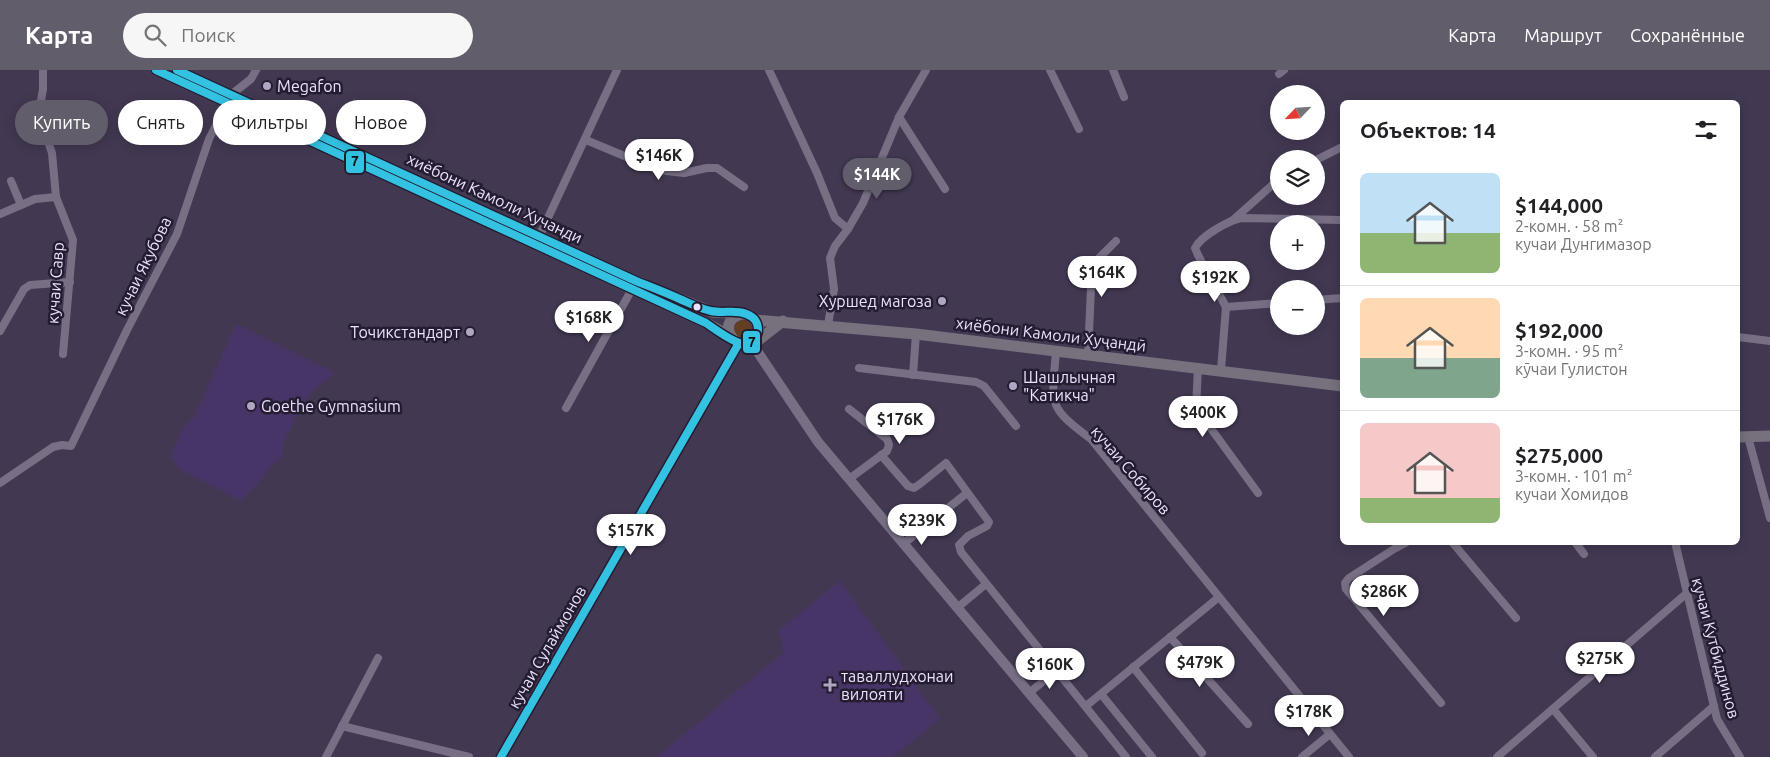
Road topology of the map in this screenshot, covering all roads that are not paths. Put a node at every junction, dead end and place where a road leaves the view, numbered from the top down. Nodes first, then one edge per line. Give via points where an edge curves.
1 (43, 70) edge
2 (156, 70) edge
3 (177, 70) edge
4 (256, 70) edge
5 (617, 70) edge
6 (769, 70) edge
7 (926, 70) edge
8 (1050, 70) edge
9 (1113, 70) edge
10 (1124, 97) dead end
11 (231, 98) junction
12 (900, 117) junction
13 (1079, 129) dead end
14 (586, 140) junction
15 (1340, 148) edge
16 (1325, 156) edge
17 (11, 181) dead end
18 (744, 187) dead end
19 (1270, 187) edge
20 (945, 189) dead end
21 (56, 196) junction
22 (21, 205) junction
23 (0, 214) edge
24 (1233, 220) junction
25 (1340, 220) edge
26 (848, 229) junction
27 (539, 237) junction
28 (1116, 241) dead end
29 (70, 282) junction
30 (634, 285) junction
31 (1340, 298) edge
32 (1325, 299) edge
33 (1270, 304) edge
34 (1226, 307) junction
35 (742, 314) junction
36 (755, 320) junction
37 (783, 321) junction
38 (828, 325) junction
39 (0, 331) edge
40 (916, 334) junction
41 (1740, 337) edge
42 (735, 340) junction
43 (753, 340) junction
44 (1770, 341) edge
45 (1056, 351) junction
46 (63, 354) dead end
47 (1088, 355) junction
48 (859, 368) dead end
49 (1198, 368) junction
50 (1221, 370) junction
51 (912, 374) junction
52 (1340, 386) edge
53 (566, 408) dead end
54 (849, 409) dead end
55 (1016, 426) dead end
56 (1770, 436) edge
57 (1742, 437) edge
58 (881, 455) junction
59 (849, 479) junction
60 (0, 483) edge
61 (968, 493) junction
62 (1258, 493) dead end
63 (1770, 518) edge
64 (904, 544) junction
65 (1402, 545) edge
66 (1455, 545) edge
67 (1577, 545) edge
68 (1676, 545) edge
69 (1584, 554) dead end
70 (986, 584) junction
71 (1687, 593) junction
72 (1219, 597) junction
73 (957, 608) junction
74 (1516, 618) dead end
75 (1170, 637) junction
76 (378, 658) dead end
77 (1133, 667) junction
78 (1057, 670) junction
79 (1029, 693) junction
80 (1101, 694) junction
81 (1441, 703) dead end
82 (1086, 706) junction
83 (1714, 706) junction
84 (1553, 709) junction
85 (1248, 724) dead end
86 (342, 726) junction
87 (1330, 734) junction
88 (1202, 752) dead end
89 (1122, 755) edge
90 (326, 757) edge
91 (469, 757) edge
92 (501, 757) edge
93 (1083, 757) edge
94 (1152, 757) edge
95 (1302, 757) edge
96 (1349, 757) edge
97 (1497, 757) edge
98 (1593, 757) edge
99 (1655, 757) edge
100 (1740, 757) edge

1 - 21 street, кучаи Савр via 39,112 52,153
2 - 11 main road
3 - 11 main road, хиёбони Камоли Хучанди
4 - 11 street
5 - 14 street
6 - 26 street via 835,218
7 - 12 street
8 - 13 street
9 - 10 street
11 - 27 main road, хиёбони Камоли Хучанди
11 - 30 main road
11 - 60 street, кучаи Якубова via 209,139 177,234 126,330 71,446 53,447
12 - 20 street
12 - 26 street via 863,203
14 - 18 street via 658,170 684,173 718,168
14 - 27 street
15 - 16 street
17 - 22 street
19 - 24 street
21 - 22 street
21 - 29 street, кучаи Савр via 73,240
22 - 23 street
24 - 25 street
24 - 34 street via 1199,241 1196,248
26 - 38 street via 834,246 830,258 834,288
27 - 30 main road, хиёбони Камоли Хучанди
28 - 47 street via 1092,264
29 - 39 street via 30,285 24,289
29 - 46 street, кучаи Савр
30 - 35 main road via 712,312
30 - 42 main road
30 - 53 street
31 - 32 street
33 - 34 street
34 - 50 street
35 - 36 main road
35 - 42 main road via 737,315 728,327
36 - 37 main road, хиёбони Камоли Хуҷандӣ
36 - 43 main road via 758,330
37 - 38 main road, хиёбони Камоли Хуҷандӣ
37 - 43 main road via 760,339
38 - 40 main road, хиёбони Камоли Хуҷандӣ
40 - 45 main road, хиёбони Камоли Хуҷандӣ
40 - 51 street
41 - 44 street
42 - 43 main road
42 - 92 main road, кучаи Сулаймонов
43 - 59 main road via 818,442
45 - 47 main road, хиёбони Камоли Хуҷандӣ
45 - 72 street, кучаи Собиров via 1052,393 1056,408 1067,422 1091,439
47 - 49 main road, хиёбони Камоли Хуҷандӣ
48 - 51 street
49 - 50 main road, хиёбони Камоли Хуҷандӣ
49 - 62 street via 1196,408
50 - 52 main road, хиёбони Камоли Хуҷандӣ
51 - 55 street via 976,382 984,386
54 - 58 street via 887,439 889,445
56 - 57 main road
57 - 63 street
58 - 59 street
58 - 61 street via 908,486 914,488 946,463
59 - 64 main road
61 - 64 street
61 - 70 street via 989,522 959,546
64 - 73 main road
65 - 81 street via 1349,578 1345,583 1346,589
66 - 74 street
67 - 69 street
68 - 71 street, кучаи Кутбиддинов
70 - 73 street
70 - 78 street
71 - 83 street, кучаи Кутбиддинов
71 - 84 street
72 - 75 street
72 - 87 street, кучаи Собиров
73 - 79 main road
75 - 77 street
75 - 85 street
76 - 86 street
77 - 80 street
77 - 88 street
78 - 79 street
78 - 82 street
79 - 93 main road
80 - 82 street
80 - 94 street
82 - 89 street
83 - 99 street
83 - 100 street, кучаи Кутбиддинов via 1717,719
84 - 97 street
84 - 98 street
86 - 90 street
86 - 91 street
87 - 95 street
87 - 96 street, кучаи Собиров

